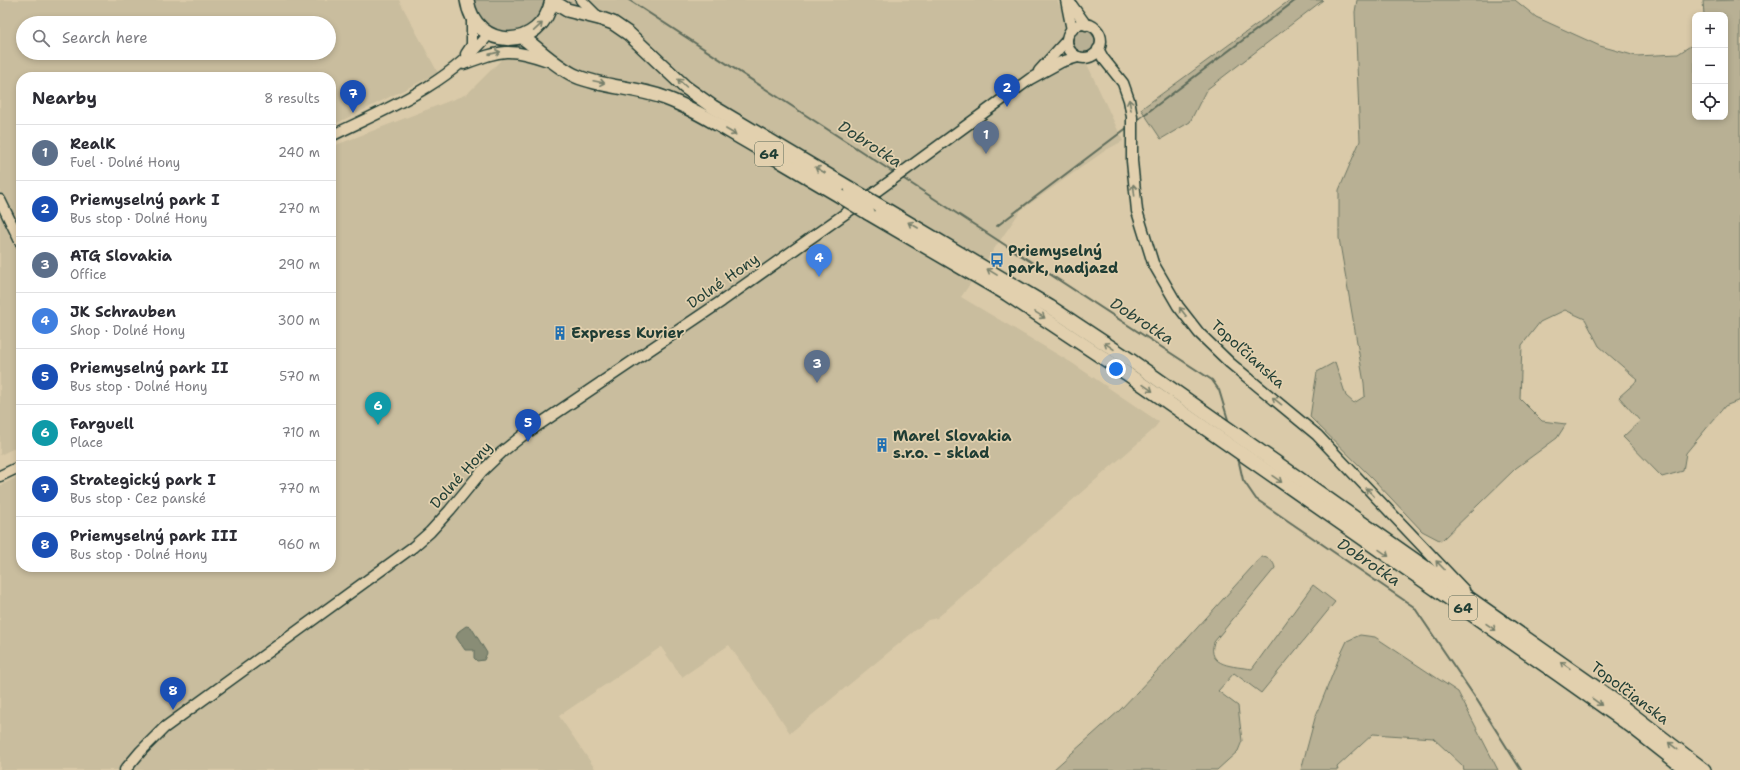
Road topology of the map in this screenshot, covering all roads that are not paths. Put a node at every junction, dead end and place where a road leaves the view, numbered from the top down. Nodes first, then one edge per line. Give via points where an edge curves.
1 (467, 0) edge
2 (552, 0) edge
3 (580, 0) edge
4 (1067, 0) edge
5 (472, 17) junction
6 (599, 18) junction
7 (1086, 25) junction
8 (1072, 30) junction
9 (489, 34) junction
10 (522, 37) junction
11 (1067, 40) junction
12 (1098, 49) junction
13 (1078, 57) junction
14 (556, 63) junction
15 (458, 66) junction
16 (1030, 80) junction
17 (336, 134) edge
18 (845, 192) junction
19 (1, 203) edge
20 (873, 209) junction
21 (16, 232) edge
22 (16, 468) edge
23 (0, 476) edge
24 (1477, 603) junction
25 (125, 770) edge
26 (1687, 770) edge
27 (1704, 770) edge

1 - 5 main road, 64
2 - 6 main road, 64 via 567,10
10 -> 2 main road, 64 via 542,24 549,13
3 - 6 street
4 - 7 street
4 - 8 street
5 - 9 main road, 64 via 479,27
5 - 15 street via 472,45
18 -> 6 main road, 64 via 712,107 685,87 629,34
7 - 8 street
7 - 12 street via 1098,34
8 - 11 street
9 - 10 main road, 64 via 499,38
9 - 15 street
10 - 14 main road, 64
11 - 13 street via 1070,50
11 - 16 street, Dolné Hony
12 - 13 street via 1089,57
24 -> 12 street, Topoľčianska via 1317,435 1208,343 1178,306 1153,263 1137,211 1129,100 1123,83
13 - 16 street, Dolné Hony via 1061,62
15 -> 14 street via 508,50
14 -> 18 main road, 64 via 576,76 594,82 665,98
15 - 17 street via 426,89
16 - 25 street, Dolné Hony via 722,301 522,436 482,471 445,516 413,547 164,728
18 - 20 main road, 64, bridge
19 - 21 street
24 -> 20 main road, 64 via 1050,307
20 -> 26 main road, 64 via 1126,373 1559,675
22 - 23 street
27 -> 24 main road, Topoľčianska / 64 via 1638,717

